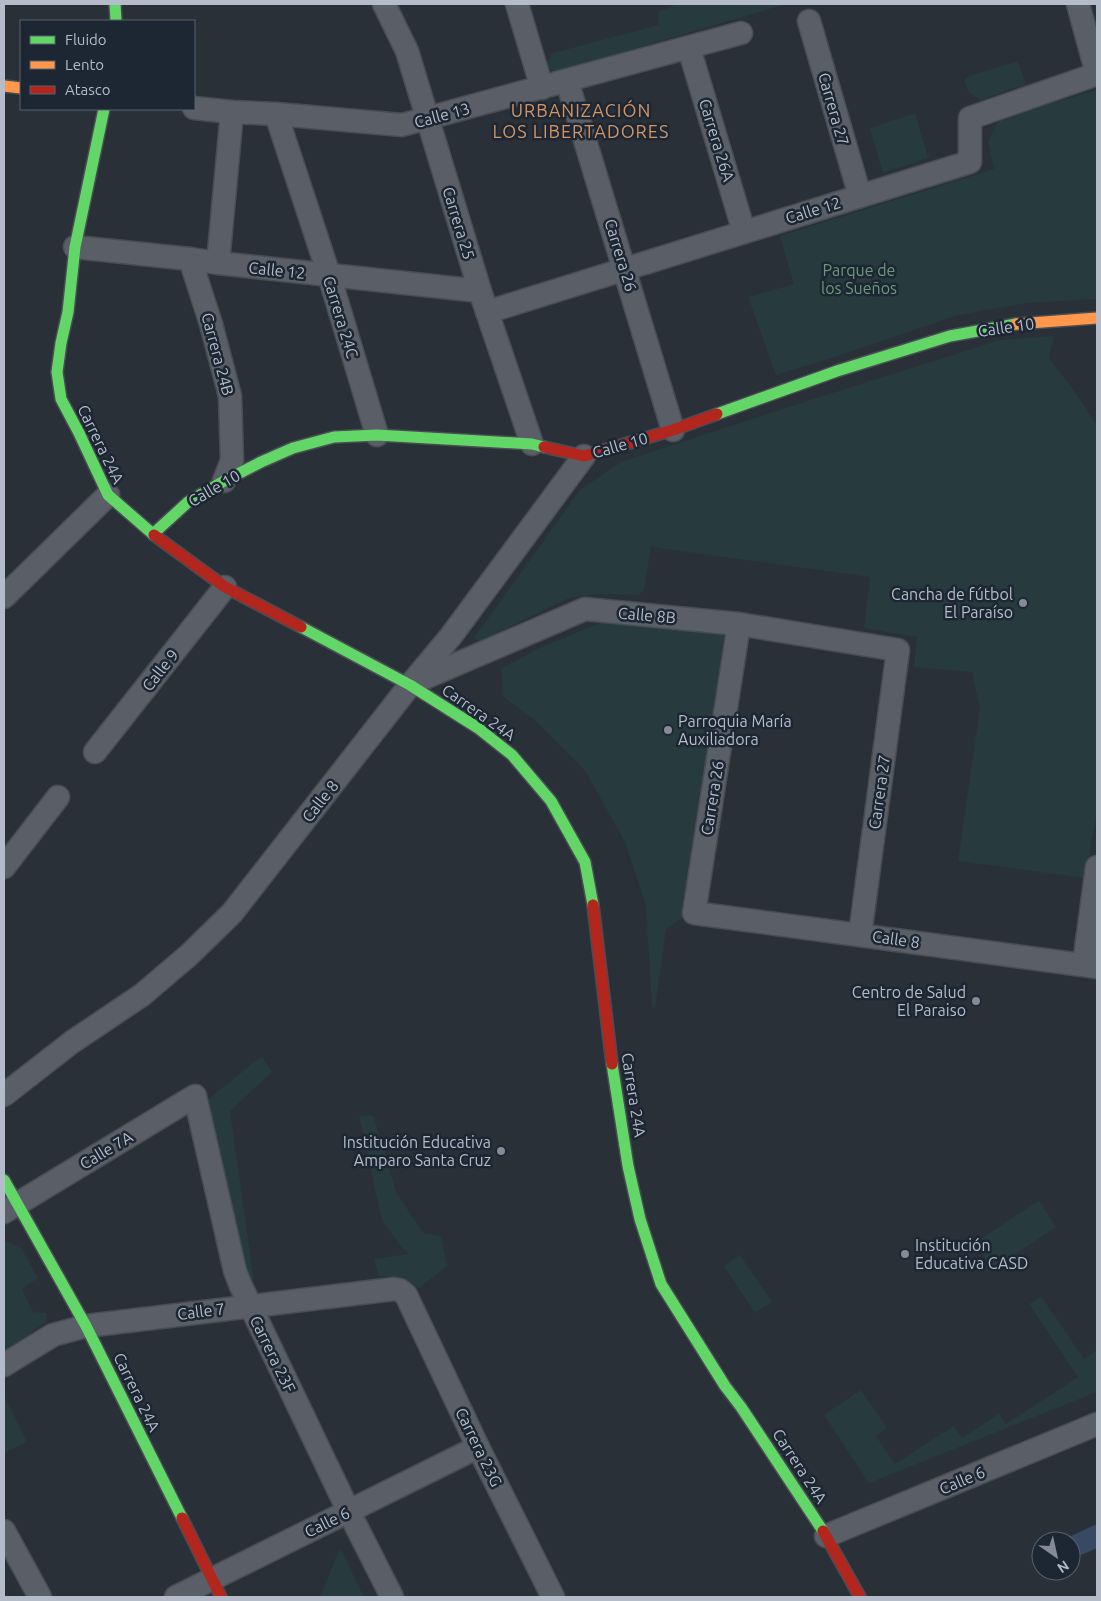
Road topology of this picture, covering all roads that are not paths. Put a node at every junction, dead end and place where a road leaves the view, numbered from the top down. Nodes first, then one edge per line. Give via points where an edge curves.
1 (115, 4) edge
2 (384, 4) edge
3 (517, 4) edge
4 (1078, 4) edge
5 (116, 20) edge
6 (809, 22) dead end
7 (740, 33) dead end
8 (690, 48) junction
9 (1097, 74) edge
10 (567, 81) junction
11 (4, 86) edge
12 (20, 88) edge
13 (542, 88) junction
14 (195, 108) edge
15 (104, 110) edge
16 (232, 112) junction
17 (276, 114) junction
18 (427, 118) junction
19 (860, 196) junction
20 (744, 232) junction
21 (75, 248) junction
22 (190, 258) junction
23 (218, 263) junction
24 (625, 269) junction
25 (329, 275) junction
26 (483, 301) junction
27 (1097, 318) edge
28 (673, 430) junction
29 (377, 435) junction
30 (532, 444) junction
31 (584, 456) junction
32 (224, 481) junction
33 (108, 496) junction
34 (153, 534) junction
35 (225, 587) junction
36 (4, 597) edge
37 (739, 624) junction
38 (898, 650) joint
39 (410, 685) junction
40 (95, 752) dead end
41 (58, 797) dead end
42 (4, 866) edge
43 (1097, 866) edge
44 (694, 913) joint
45 (860, 935) junction
46 (1090, 966) edge
47 (4, 1095) edge
48 (195, 1096) joint
49 (4, 1180) edge
50 (10, 1208) edge
51 (406, 1295) joint
52 (250, 1306) junction
53 (86, 1326) junction
54 (4, 1365) edge
55 (1097, 1424) edge
56 (478, 1447) junction
57 (349, 1512) junction
58 (4, 1531) edge
59 (826, 1536) junction
60 (216, 1588) edge
61 (40, 1597) edge
62 (176, 1597) edge
63 (392, 1597) edge
64 (553, 1597) edge
65 (860, 1597) edge

1 - 5 street
2 - 18 street, Carrera 25 via 407,51
3 - 13 street
4 - 9 street
6 - 19 street, Carrera 27
7 - 8 street, Calle 13
8 - 10 street, Calle 13
8 - 20 street, Carrera 26A
9 - 19 street, Calle 12 via 970,118 970,162
10 - 13 street, Calle 13
10 - 24 street, Carrera 26
11 - 12 street
13 - 18 street, Calle 13
14 - 16 street, Calle 13
15 - 21 street, Carrera 24A
16 - 17 street, Calle 13
16 - 23 street
17 - 18 street, Calle 13 via 402,125
17 - 25 street, Carrera 24C
18 - 26 street, Carrera 25
19 - 20 street, Calle 12
20 - 24 street, Calle 12
21 - 22 street, Calle 12
21 - 33 street, Carrera 24A via 57,372 61,399
22 - 23 street, Calle 12
22 - 32 street, Carrera 24B via 230,396 232,460
23 - 25 street, Calle 12
24 - 26 street, Calle 12
24 - 28 street, Carrera 26
25 - 26 street, Calle 12
25 - 29 street, Carrera 24C
26 - 30 street, Carrera 25
27 - 28 street, Calle 10 via 1024,322 950,336 837,371
28 - 31 street, Calle 10
29 - 30 street, Calle 10
29 - 32 street, Calle 10 via 334,437 293,448
30 - 31 street, Calle 10
31 - 39 street, Calle 8 via 451,636
32 - 34 street, Calle 10 via 188,502
33 - 34 street, Carrera 24A
33 - 36 street
34 - 35 street, Carrera 24A
35 - 39 street, Carrera 24A
35 - 40 street, Calle 9
37 - 38 street, Calle 8B
37 - 39 street, Calle 8B via 585,610
37 - 44 street, Carrera 26
38 - 45 street, Carrera 27
39 - 47 street, Calle 8 via 232,913 142,995 72,1042
39 - 59 street, Carrera 24A via 478,728 512,755 551,800 586,862 628,1166 640,1219 661,1284
41 - 42 street
43 - 46 street
44 - 45 street, Calle 8
45 - 46 street, Calle 8
48 - 50 street, Calle 7A
48 - 52 street, Carrera 23F via 235,1271
49 - 50 street, Carrera 24A
50 - 53 street, Carrera 24A
51 - 52 street, Calle 7 via 394,1289
51 - 56 street, Carrera 23G
52 - 53 street, Calle 7
52 - 57 street, Carrera 23F
53 - 54 street, Calle 7 via 53,1335
53 - 60 street, Carrera 24A
55 - 59 street, Calle 6
56 - 57 street, Calle 6
56 - 64 street, Carrera 23G
57 - 60 street, Calle 6
57 - 63 street, Carrera 23F
58 - 61 street
59 - 65 street, Carrera 24A
60 - 62 street, Calle 6

